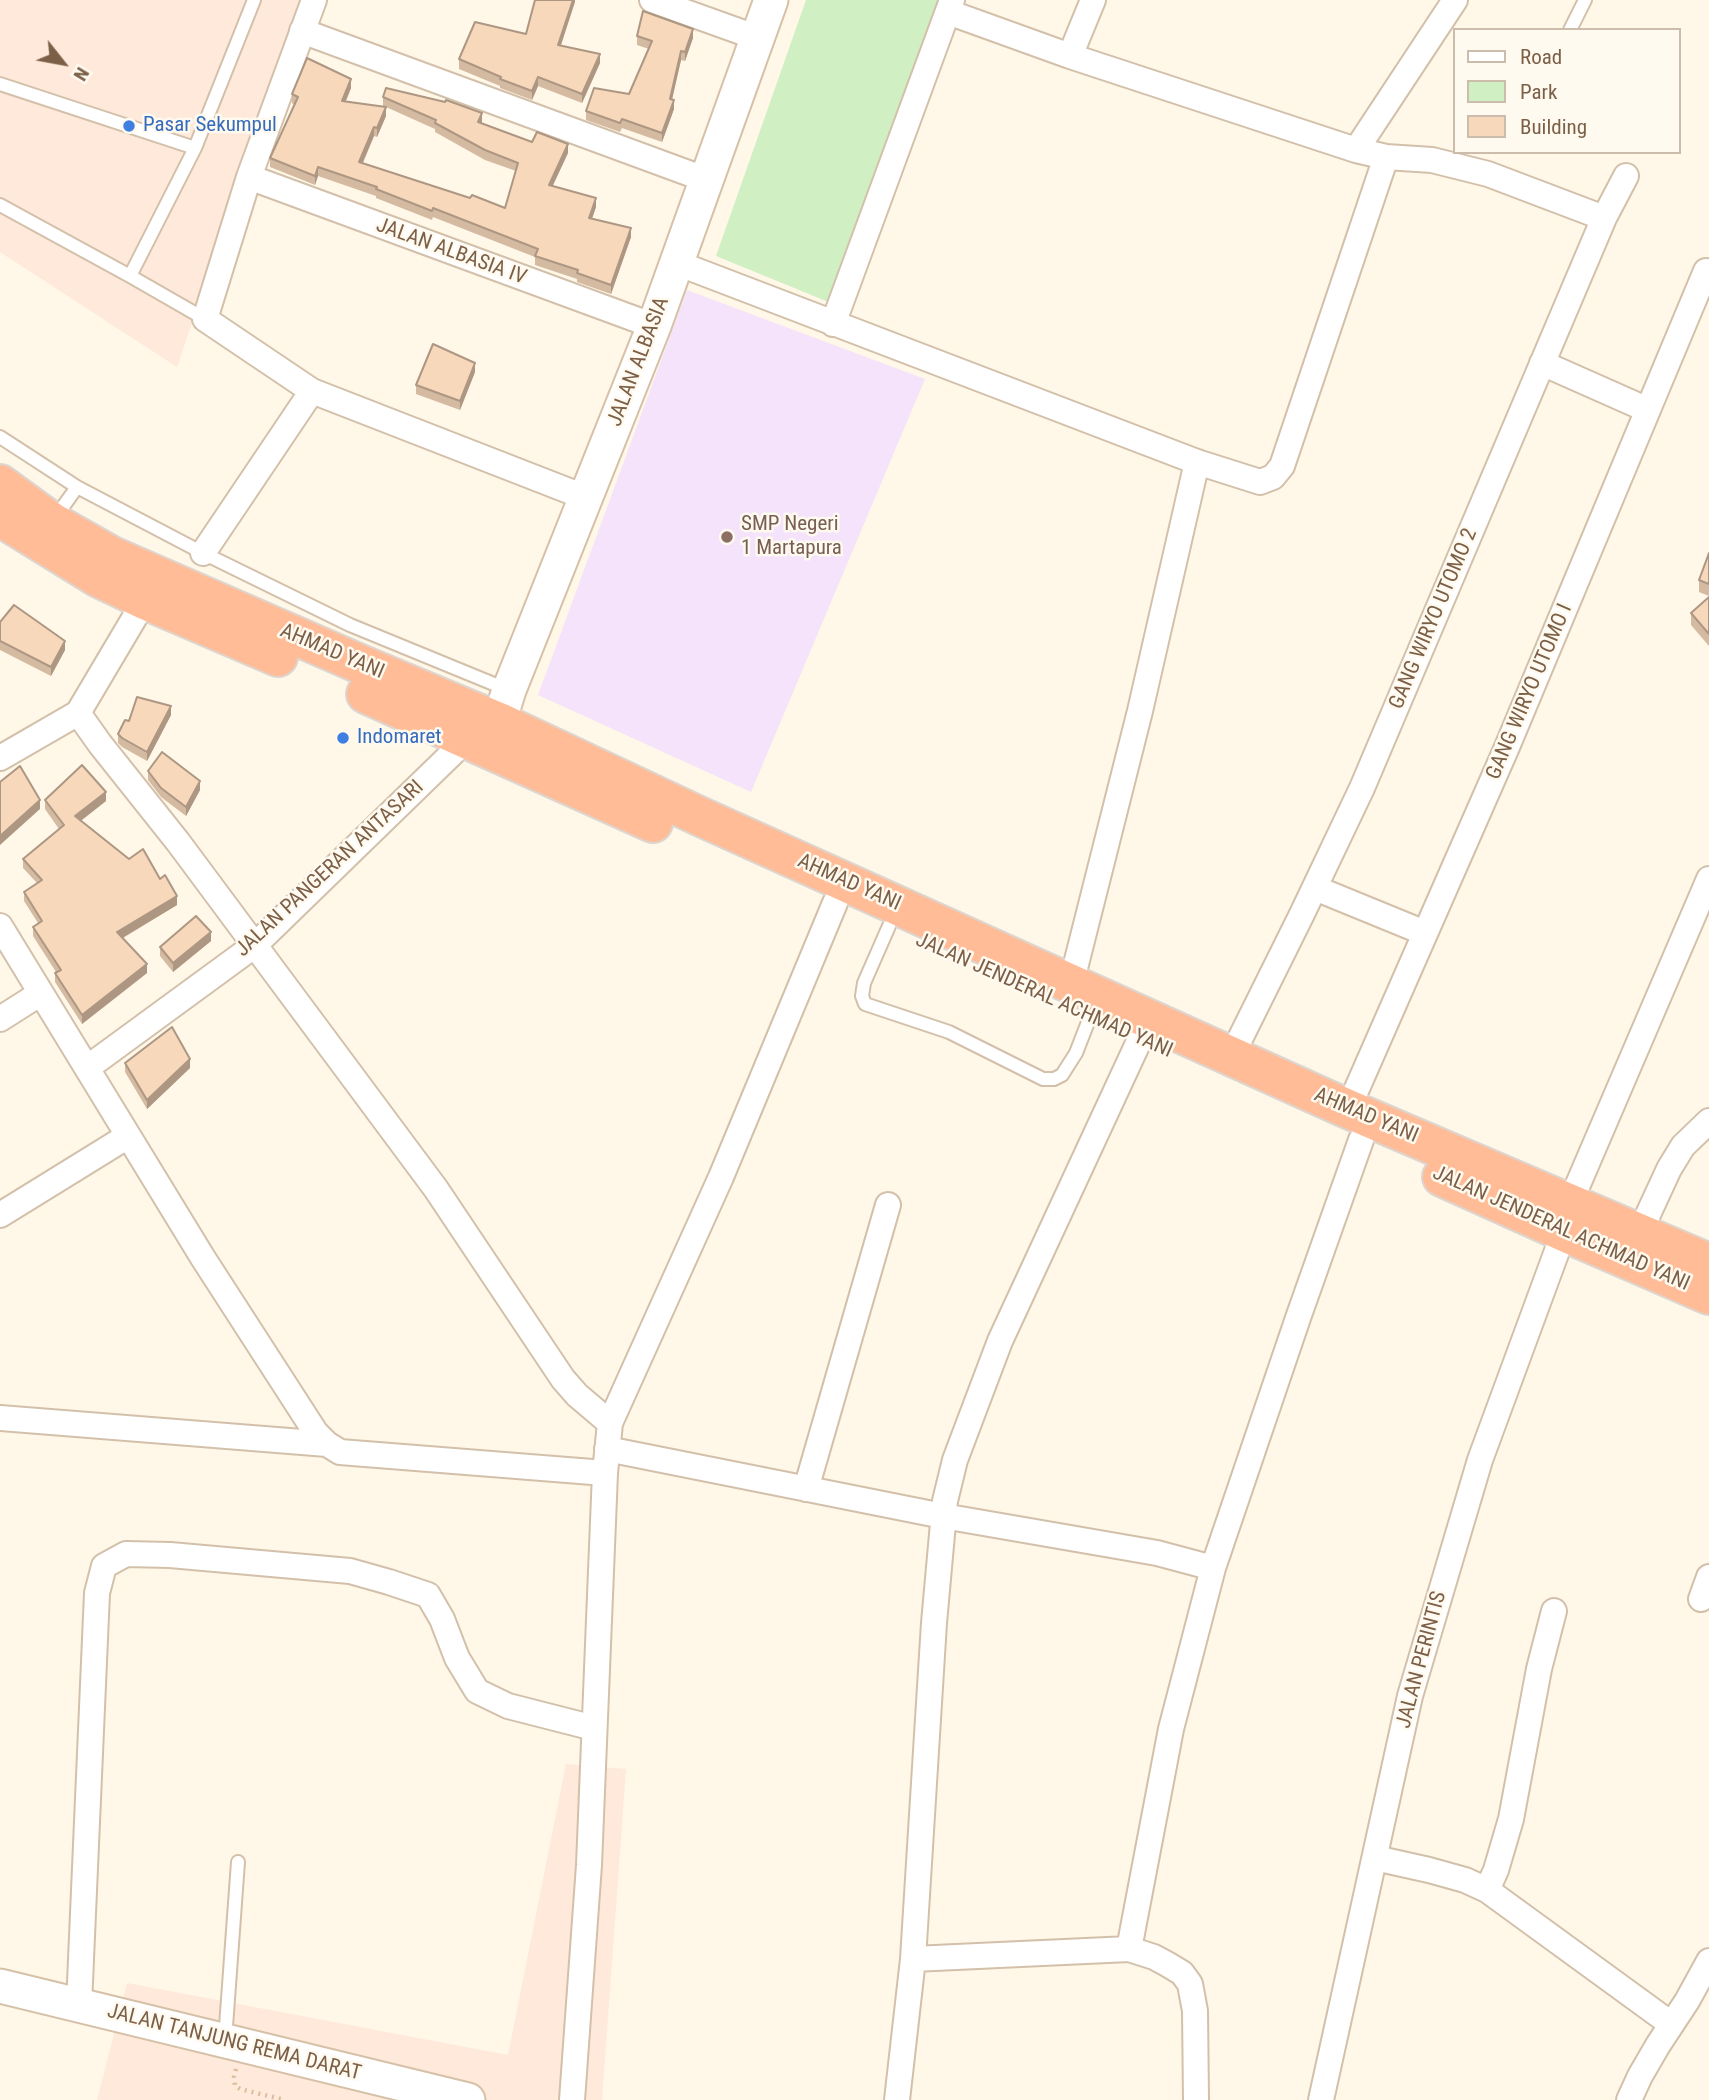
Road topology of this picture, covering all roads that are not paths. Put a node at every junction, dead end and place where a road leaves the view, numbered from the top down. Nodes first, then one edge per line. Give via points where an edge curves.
1 (254, 0) edge
2 (314, 0) edge
3 (652, 0) edge
4 (771, 0) edge
5 (1093, 0) edge
6 (1455, 0) edge
7 (1585, 0) edge
8 (950, 6) edge
9 (1571, 28) edge
10 (302, 31) junction
11 (758, 38) junction
12 (1070, 56) junction
13 (0, 84) edge
14 (195, 148) junction
15 (1356, 150) junction
16 (1386, 157) junction
17 (1626, 176) dead end
18 (249, 177) junction
19 (707, 180) junction
20 (0, 205) edge
21 (1604, 218) junction
22 (677, 263) junction
23 (1706, 271) dead end
24 (131, 276) junction
25 (205, 319) junction
26 (833, 324) junction
27 (653, 326) junction
28 (1542, 363) junction
29 (312, 391) junction
30 (1648, 410) junction
31 (0, 437) edge
32 (1197, 462) junction
33 (0, 484) edge
34 (77, 487) junction
35 (586, 498) junction
36 (0, 517) edge
37 (52, 522) junction
38 (203, 553) junction
39 (145, 600) junction
40 (279, 643) junction
41 (367, 650) junction
42 (504, 706) junction
43 (78, 713) junction
44 (466, 740) junction
45 (0, 758) edge
46 (1709, 880) edge
47 (1315, 888) junction
48 (835, 902) junction
49 (0, 926) edge
50 (889, 926) junction
51 (1425, 933) junction
52 (255, 945) junction
53 (41, 993) junction
54 (1087, 999) junction
55 (0, 1019) edge
56 (1140, 1039) junction
57 (1231, 1057) junction
58 (87, 1068) junction
59 (1709, 1121) edge
60 (1354, 1125) junction
61 (128, 1136) junction
62 (888, 1205) dead end
63 (0, 1214) edge
64 (1567, 1218) junction
65 (1639, 1234) junction
66 (1669, 1262) junction
67 (1709, 1263) edge
68 (1709, 1295) edge
69 (0, 1418) edge
70 (610, 1423) junction
71 (327, 1444) junction
72 (606, 1461) junction
73 (806, 1489) junction
74 (943, 1516) junction
75 (1213, 1568) junction
76 (1554, 1611) dead end
77 (594, 1728) junction
78 (1375, 1858) junction
79 (237, 1862) dead end
80 (1487, 1890) junction
81 (1129, 1949) junction
82 (913, 1959) junction
83 (1706, 1975) edge
84 (0, 1986) edge
85 (79, 2005) junction
86 (1671, 2024) junction
87 (233, 2043) junction
88 (468, 2100) edge
89 (572, 2100) edge
90 (897, 2100) edge
91 (1196, 2100) edge
92 (1321, 2100) edge
93 (1629, 2100) edge

1 - 14 lane
2 - 10 street
3 - 11 street
4 - 11 street, JALAN ALBASIA
5 - 12 street
6 - 15 street
7 - 9 lane
8 - 12 street
8 - 26 street
10 - 18 street
10 - 19 street
11 - 19 street, JALAN ALBASIA
12 - 15 street
13 - 14 lane
14 - 24 lane
15 - 16 street
16 - 21 street via 1432,160 1488,174
16 - 32 street via 1278,473 1260,482
17 - 21 street, GANG WIRYO UTOMO 2
18 - 25 street
18 - 27 street, JALAN ALBASIA IV
19 - 22 street, JALAN ALBASIA
20 - 24 lane
21 - 28 street, GANG WIRYO UTOMO 2
22 - 26 street
22 - 27 street, JALAN ALBASIA
23 - 30 street, GANG WIRYO UTOMO I
24 - 25 lane
25 - 29 street
26 - 32 street
27 - 35 street, JALAN ALBASIA
28 - 30 street
28 - 47 street, GANG WIRYO UTOMO 2
29 - 35 street
29 - 38 street
30 - 51 street, GANG WIRYO UTOMO I
31 - 34 lane
32 - 54 street via 1140,711
33 - 37 highway, AHMAD YANI
34 - 37 lane
34 - 38 lane
35 - 42 street, JALAN ALBASIA
36 - 39 highway, JALAN JENDERAL ACHMAD YANI via 99,578
37 - 40 highway, AHMAD YANI
38 - 41 lane
39 - 40 highway, JALAN JENDERAL ACHMAD YANI
39 - 43 street
40 - 41 highway, AHMAD YANI
40 - 44 highway, JALAN JENDERAL ACHMAD YANI via 384,702
41 - 42 highway, AHMAD YANI
42 - 54 highway, AHMAD YANI via 687,810
43 - 45 street
43 - 52 street
44 - 48 highway, JALAN JENDERAL ACHMAD YANI
44 - 52 street, JALAN PANGERAN ANTASARI
46 - 64 street, JALAN PERINTIS
47 - 51 street
47 - 57 street, GANG WIRYO UTOMO 2
48 - 50 highway, JALAN JENDERAL ACHMAD YANI
48 - 70 street via 721,1177
49 - 53 street
50 - 54 highway, JALAN JENDERAL ACHMAD YANI
50 - 54 lane via 864,983 865,1004 948,1032 1043,1079 1062,1074 1076,1053
51 - 60 street, GANG WIRYO UTOMO I
52 - 58 street, JALAN PANGERAN ANTASARI
52 - 70 street via 436,1189 564,1379
53 - 55 street
53 - 58 street
54 - 56 highway, JALAN JENDERAL ACHMAD YANI
54 - 57 highway, AHMAD YANI
56 - 60 highway, JALAN JENDERAL ACHMAD YANI
56 - 74 street via 1000,1341 956,1460
57 - 60 highway, AHMAD YANI
58 - 61 street
59 - 65 street via 1683,1146
60 - 64 highway, JALAN JENDERAL ACHMAD YANI
60 - 75 street, GANG WIRYO UTOMO I via 1298,1318
61 - 63 street
61 - 71 street
62 - 73 street
64 - 65 highway
64 - 66 highway, JALAN JENDERAL ACHMAD YANI
64 - 78 street, JALAN PERINTIS via 1485,1448 1446,1574 1410,1696
65 - 66 highway
66 - 67 highway
66 - 68 highway, JALAN JENDERAL ACHMAD YANI
69 - 71 street
70 - 72 street
71 - 72 street via 340,1452
72 - 73 street
72 - 77 street
73 - 74 street
74 - 75 street via 1157,1553
74 - 82 street
75 - 81 street, GANG WIRYO UTOMO I via 1171,1729
76 - 80 street via 1511,1819
77 - 85 street via 508,1706 477,1691 428,1595 350,1572 170,1555 127,1555 115,1560 104,1566 97,1593
77 - 89 street
78 - 80 street via 1465,1880
78 - 92 street, JALAN PERINTIS
79 - 87 lane
80 - 86 street
81 - 82 street
81 - 91 street via 1167,1964 1190,1984 1195,2011
82 - 90 street
83 - 86 street
84 - 85 street, JALAN TANJUNG REMA DARAT
85 - 87 street, JALAN TANJUNG REMA DARAT
86 - 93 street
87 - 88 street, JALAN TANJUNG REMA DARAT

